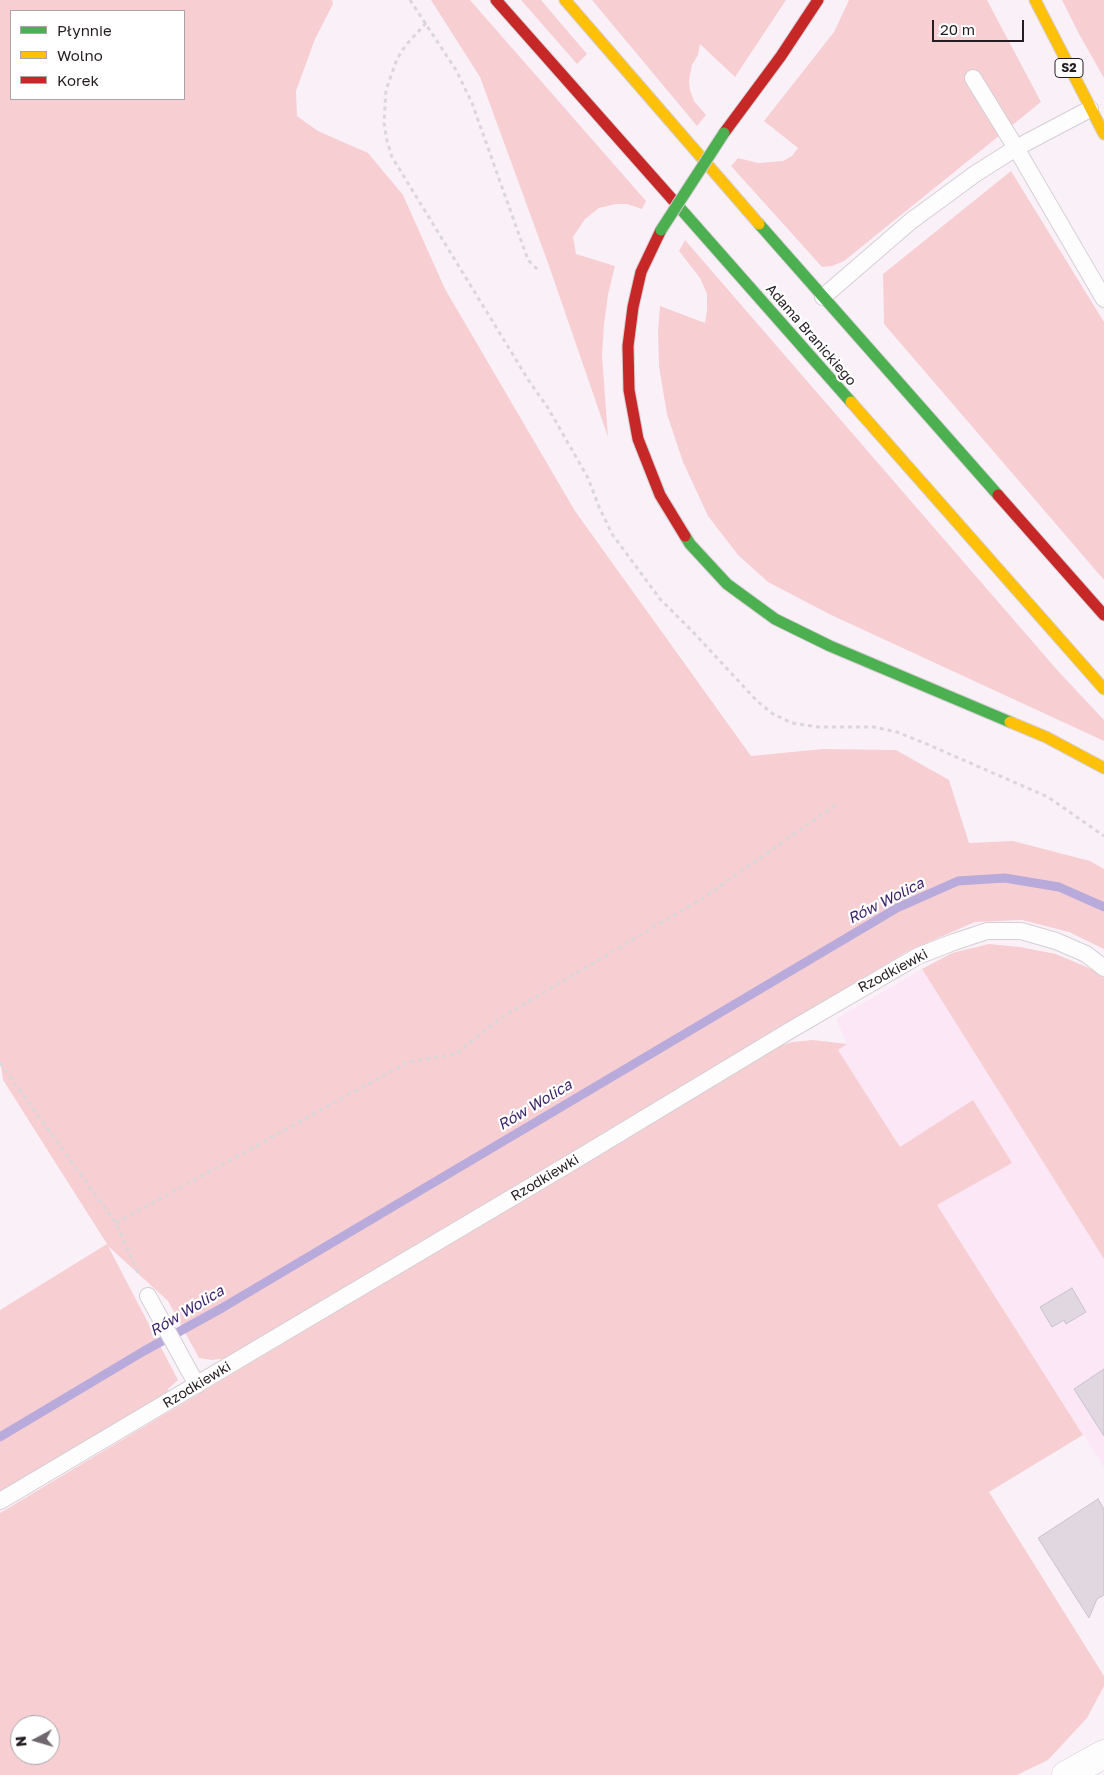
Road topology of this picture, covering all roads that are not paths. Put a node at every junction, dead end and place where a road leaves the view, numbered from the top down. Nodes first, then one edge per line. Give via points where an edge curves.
1 (496, 0) edge
2 (565, 0) edge
3 (818, 0) edge
4 (1035, 0) edge
5 (972, 78) dead end
6 (1090, 109) junction
7 (1104, 134) edge
8 (1016, 148) junction
9 (822, 297) junction
10 (1104, 299) edge
11 (1104, 615) edge
12 (1104, 689) edge
13 (1104, 768) edge
14 (1104, 968) edge
15 (148, 1296) road end
16 (197, 1385) junction
17 (0, 1501) edge
18 (1104, 1754) edge
19 (1066, 1775) edge

1 - 12 main road, Adama Branickiego
2 - 9 main road
3 - 13 main road, bridge via 661,230 641,272 628,346 629,390 638,440 660,495 690,544 727,584 775,619 830,646 1046,737
4 - 6 main road, S2
5 - 8 lane
6 - 7 main road, S2
6 - 8 lane
8 - 9 lane via 911,220
8 - 10 lane
9 - 11 main road
14 - 16 lane, Rzodkiewki via 1086,954 1021,931 987,931 918,956
15 - 16 lane
16 - 17 lane, Rzodkiewki
18 - 19 street

